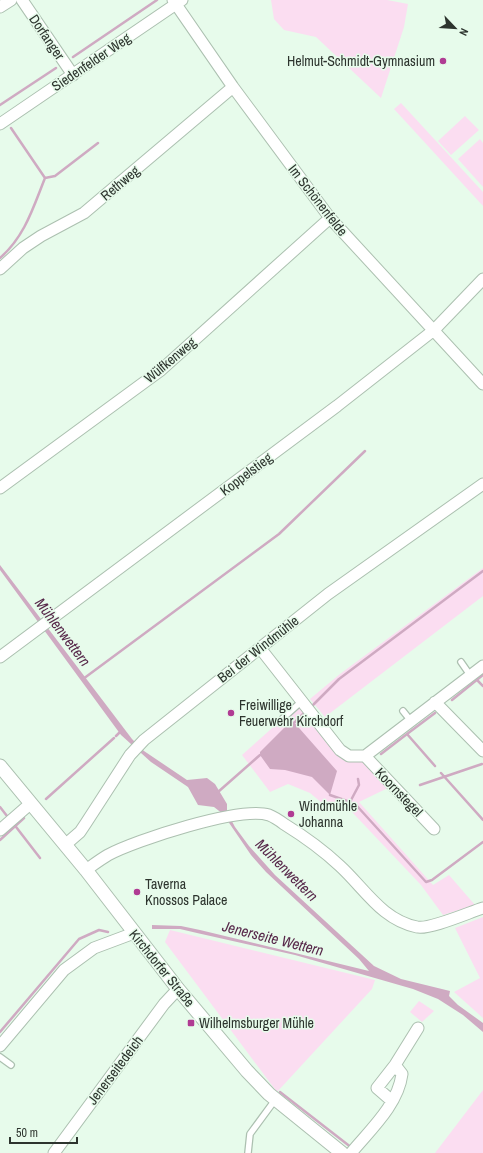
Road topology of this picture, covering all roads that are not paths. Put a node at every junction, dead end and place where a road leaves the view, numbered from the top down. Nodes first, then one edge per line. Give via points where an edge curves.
1 (11, 0) edge
2 (22, 0) edge
3 (177, 2) edge
4 (0, 7) edge
5 (72, 75) junction
6 (233, 87) junction
7 (0, 124) edge
8 (330, 218) junction
9 (0, 269) edge
10 (483, 279) edge
11 (434, 330) junction
12 (483, 384) edge
13 (483, 484) edge
14 (0, 488) edge
15 (260, 648) junction
16 (0, 657) edge
17 (461, 662) dead end
18 (483, 666) edge
19 (470, 676) junction
20 (302, 701) junction
21 (435, 702) junction
22 (403, 711) dead end
23 (283, 718) dead end
24 (411, 721) junction
25 (483, 751) edge
26 (364, 756) junction
27 (0, 766) edge
28 (30, 804) junction
29 (434, 828) dead end
30 (0, 830) edge
31 (64, 845) junction
32 (86, 870) junction
33 (483, 908) edge
34 (134, 933) junction
35 (178, 989) junction
36 (418, 1028) dead end
37 (0, 1046) edge
38 (0, 1057) edge
39 (11, 1065) dead end
40 (395, 1065) junction
41 (276, 1100) junction
42 (392, 1101) junction
43 (350, 1151) edge
44 (54, 1153) edge
45 (248, 1153) edge

1 - 4 street
2 - 5 street, Dorfanger
3 - 5 street, Siedenfelder Weg
3 - 6 street, Im Schönenfelde
5 - 7 street, Siedenfelder Weg
6 - 8 street, Im Schönenfelde
6 - 9 street, Rethweg via 84,213 41,236
8 - 11 street, Im Schönenfelde
8 - 14 street, Wülfkenweg via 161,370
10 - 11 street, Koppelstieg
11 - 12 street, Im Schönenfelde
11 - 16 street, Koppelstieg via 338,406
13 - 15 street, Bei der Windmühle via 328,594
15 - 20 street
15 - 31 street, Bei der Windmühle via 137,747 80,832
17 - 19 lane
18 - 19 street
19 - 21 street
20 - 23 lane
20 - 26 street via 340,750 349,756
21 - 24 street
21 - 25 street
22 - 24 lane
24 - 26 street
26 - 29 street, Koornstegel
27 - 28 street, Kirchdorfer Straße
28 - 30 street
28 - 31 street, Kirchdorfer Straße
31 - 32 street, Kirchdorfer Straße
32 - 33 street via 108,855 166,833 218,818 269,815 315,844 340,866 384,913 400,923 419,928
32 - 34 street, Kirchdorfer Straße
34 - 35 street, Kirchdorfer Straße
34 - 37 street via 94,948 64,970
35 - 41 street, Kirchdorfer Straße via 247,1071
35 - 44 street, Jenerseitedeich via 164,1004
36 - 40 street
38 - 39 lane
40 - 42 street via 402,1074 399,1088
40 - 42 street via 377,1088
41 - 43 street, Kirchdorfer Straße
41 - 45 lane via 250,1134
42 - 43 street

